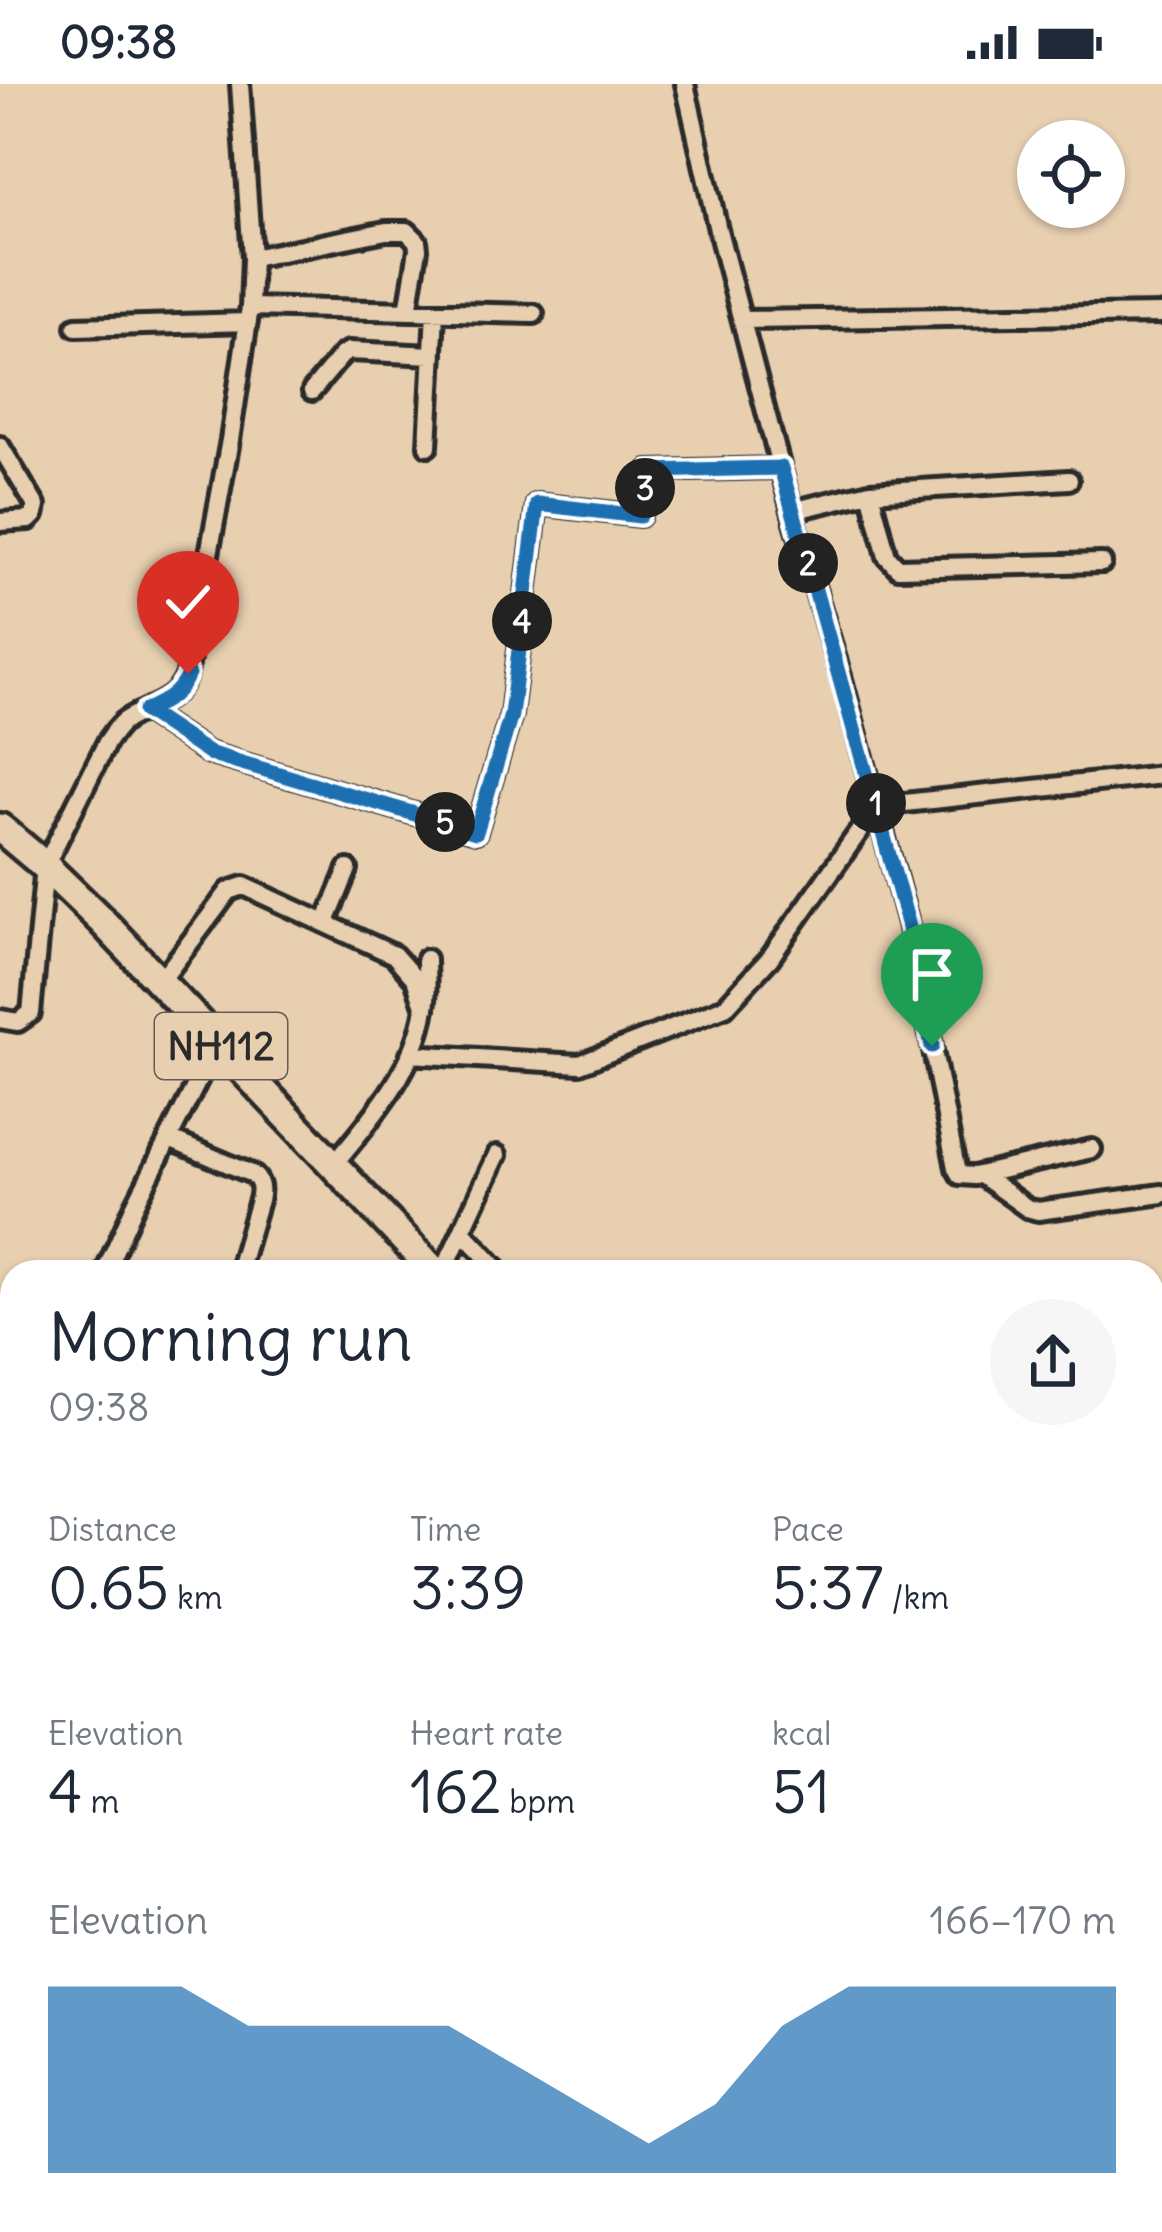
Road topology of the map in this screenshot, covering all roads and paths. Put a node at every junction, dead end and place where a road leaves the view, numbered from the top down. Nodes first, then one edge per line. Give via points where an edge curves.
1 (240, 84) edge
2 (685, 84) edge
3 (252, 258) junction
4 (408, 311) junction
5 (435, 312) junction
6 (534, 314) dead end
7 (1162, 314) edge
8 (249, 315) junction
9 (742, 320) junction
10 (76, 327) dead end
11 (433, 355) junction
12 (312, 391) dead end
13 (0, 446) edge
14 (428, 446) dead end
15 (781, 468) junction
16 (1069, 480) dead end
17 (870, 492) junction
18 (792, 511) junction
19 (0, 522) edge
20 (1102, 562) dead end
21 (145, 711) junction
22 (1162, 775) edge
23 (877, 806) junction
24 (0, 828) edge
25 (45, 866) junction
26 (348, 869) dead end
27 (326, 922) junction
28 (426, 959) dead end
29 (160, 982) junction
30 (425, 1009) junction
31 (0, 1019) edge
32 (218, 1043) junction
33 (410, 1054) junction
34 (169, 1138) junction
35 (1092, 1150) dead end
36 (497, 1155) dead end
37 (333, 1165) junction
38 (981, 1175) junction
39 (1162, 1194) edge
40 (462, 1231) junction
41 (111, 1260) edge
42 (242, 1260) edge
43 (421, 1260) edge
44 (437, 1260) edge
45 (489, 1260) edge

1 - 3 street
2 - 9 street
3 - 4 street via 407,231 418,248
3 - 8 street
4 - 5 street
4 - 8 street
5 - 6 street
5 - 11 street
7 - 9 street
8 - 10 street
8 - 21 street via 188,674 175,695
9 - 15 street
11 - 12 street via 349,351
11 - 14 street
13 - 19 street via 36,506 29,520
15 - 18 street
15 - 21 street via 648,471 640,516 537,504 511,715 476,832 208,753
16 - 17 street
17 - 18 street
17 - 20 street via 887,556 898,568
18 - 23 street
21 - 25 street via 107,742
22 - 23 street
23 - 33 street via 770,958 725,1007 580,1064
23 - 38 street via 956,1168
24 - 25 highway, NH112
25 - 29 highway, NH112
25 - 31 street via 33,1006 18,1022
26 - 27 street
27 - 29 street via 236,887
27 - 30 street via 394,955 415,979
28 - 30 street
29 - 32 highway, NH112
30 - 33 street
32 - 34 street
32 - 37 highway, NH112
33 - 37 street via 383,1106
34 - 41 street
34 - 42 street via 259,1179
35 - 38 street
36 - 40 street
37 - 43 highway, NH112
38 - 39 street via 1038,1211
40 - 44 street
40 - 45 street

